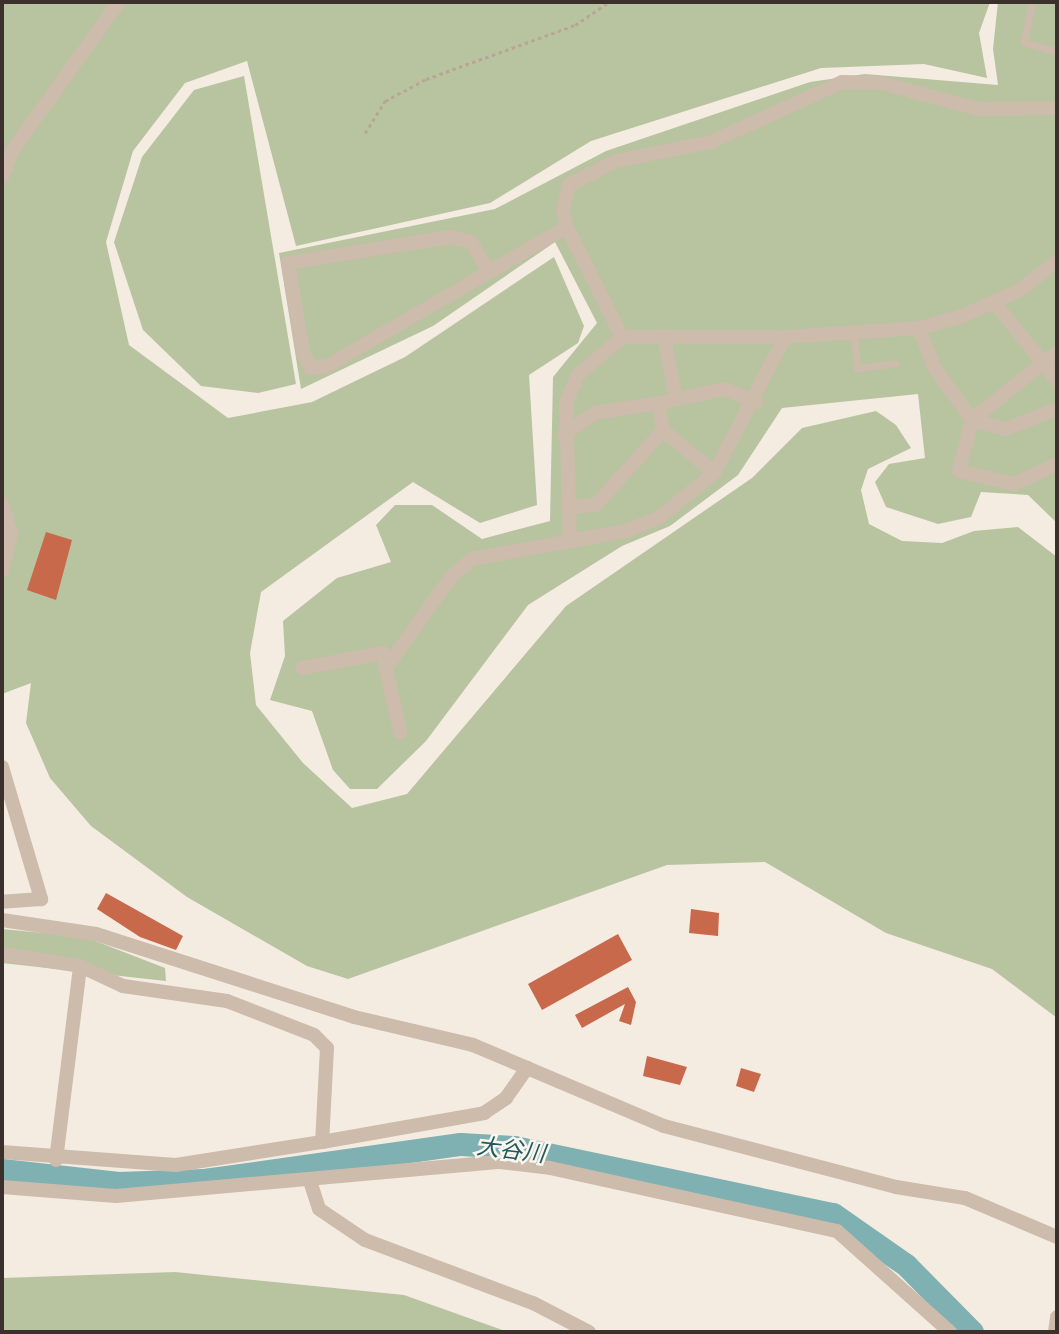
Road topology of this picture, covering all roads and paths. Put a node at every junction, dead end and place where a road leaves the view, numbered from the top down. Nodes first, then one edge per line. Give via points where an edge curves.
1 (119, 2) edge
2 (609, 2) edge
3 (1032, 2) edge
4 (1057, 52) edge
5 (1057, 108) edge
6 (365, 133) dead end
7 (2, 177) edge
8 (568, 227) junction
9 (1057, 261) edge
10 (489, 272) junction
11 (993, 302) junction
12 (919, 328) junction
13 (854, 333) junction
14 (664, 335) junction
15 (622, 337) junction
16 (785, 337) junction
17 (1057, 352) edge
18 (896, 363) dead end
19 (1043, 363) junction
20 (1057, 380) edge
21 (676, 399) junction
22 (756, 402) junction
23 (659, 403) junction
24 (1057, 409) edge
25 (972, 420) junction
26 (663, 430) junction
27 (564, 434) junction
28 (1057, 464) edge
29 (714, 473) junction
30 (2, 504) edge
31 (568, 507) junction
32 (570, 538) junction
33 (2, 571) edge
34 (302, 668) dead end
35 (386, 668) junction
36 (400, 732) dead end
37 (2, 766) edge
38 (2, 902) edge
39 (2, 920) edge
40 (2, 954) edge
41 (80, 966) junction
42 (527, 1068) junction
43 (321, 1142) junction
44 (2, 1153) edge
45 (56, 1160) junction
46 (310, 1181) junction
47 (2, 1186) edge
48 (1056, 1235) edge
49 (1057, 1317) edge
50 (589, 1332) edge
51 (950, 1332) edge
52 (1055, 1332) edge

1 - 7 street via 14,148
2 - 6 path via 575,25 426,79 385,101
3 - 4 lane via 1024,42
5 - 8 street via 977,109 882,83 842,82 711,142 584,173 569,185 563,209
8 - 10 street
8 - 15 street
9 - 11 street
10 - 10 street via 327,366 311,368 303,353 288,263 450,237 471,242
11 - 12 street
11 - 19 street
12 - 13 street
12 - 25 street via 933,365
13 - 16 street
13 - 18 lane via 857,368
14 - 15 street
14 - 16 street
14 - 21 street
15 - 27 street via 578,375
16 - 22 street
17 - 19 street
19 - 20 street
19 - 25 street
21 - 22 street via 725,389
21 - 23 street
22 - 29 street
23 - 26 street
23 - 27 street via 595,413
24 - 25 street via 1006,429
25 - 28 street via 959,471 1014,484
26 - 29 street
26 - 31 street via 596,505
27 - 31 street
29 - 32 street via 660,517 626,531
30 - 33 street via 11,534
31 - 32 street
32 - 35 street via 472,559 451,577
34 - 35 street via 383,653
35 - 36 street
37 - 38 street via 41,899
39 - 42 street via 96,934 354,1017 473,1045
40 - 41 street
41 - 43 street via 123,986 227,1001 314,1035 327,1048
41 - 45 street
42 - 43 street via 506,1098 484,1113
42 - 48 street via 664,1126 896,1187 965,1198
43 - 45 street via 176,1165
44 - 45 street
46 - 47 street via 116,1196
46 - 50 street via 319,1209 365,1240 533,1303
46 - 51 street via 500,1162 803,1218 860,1245
49 - 52 street

